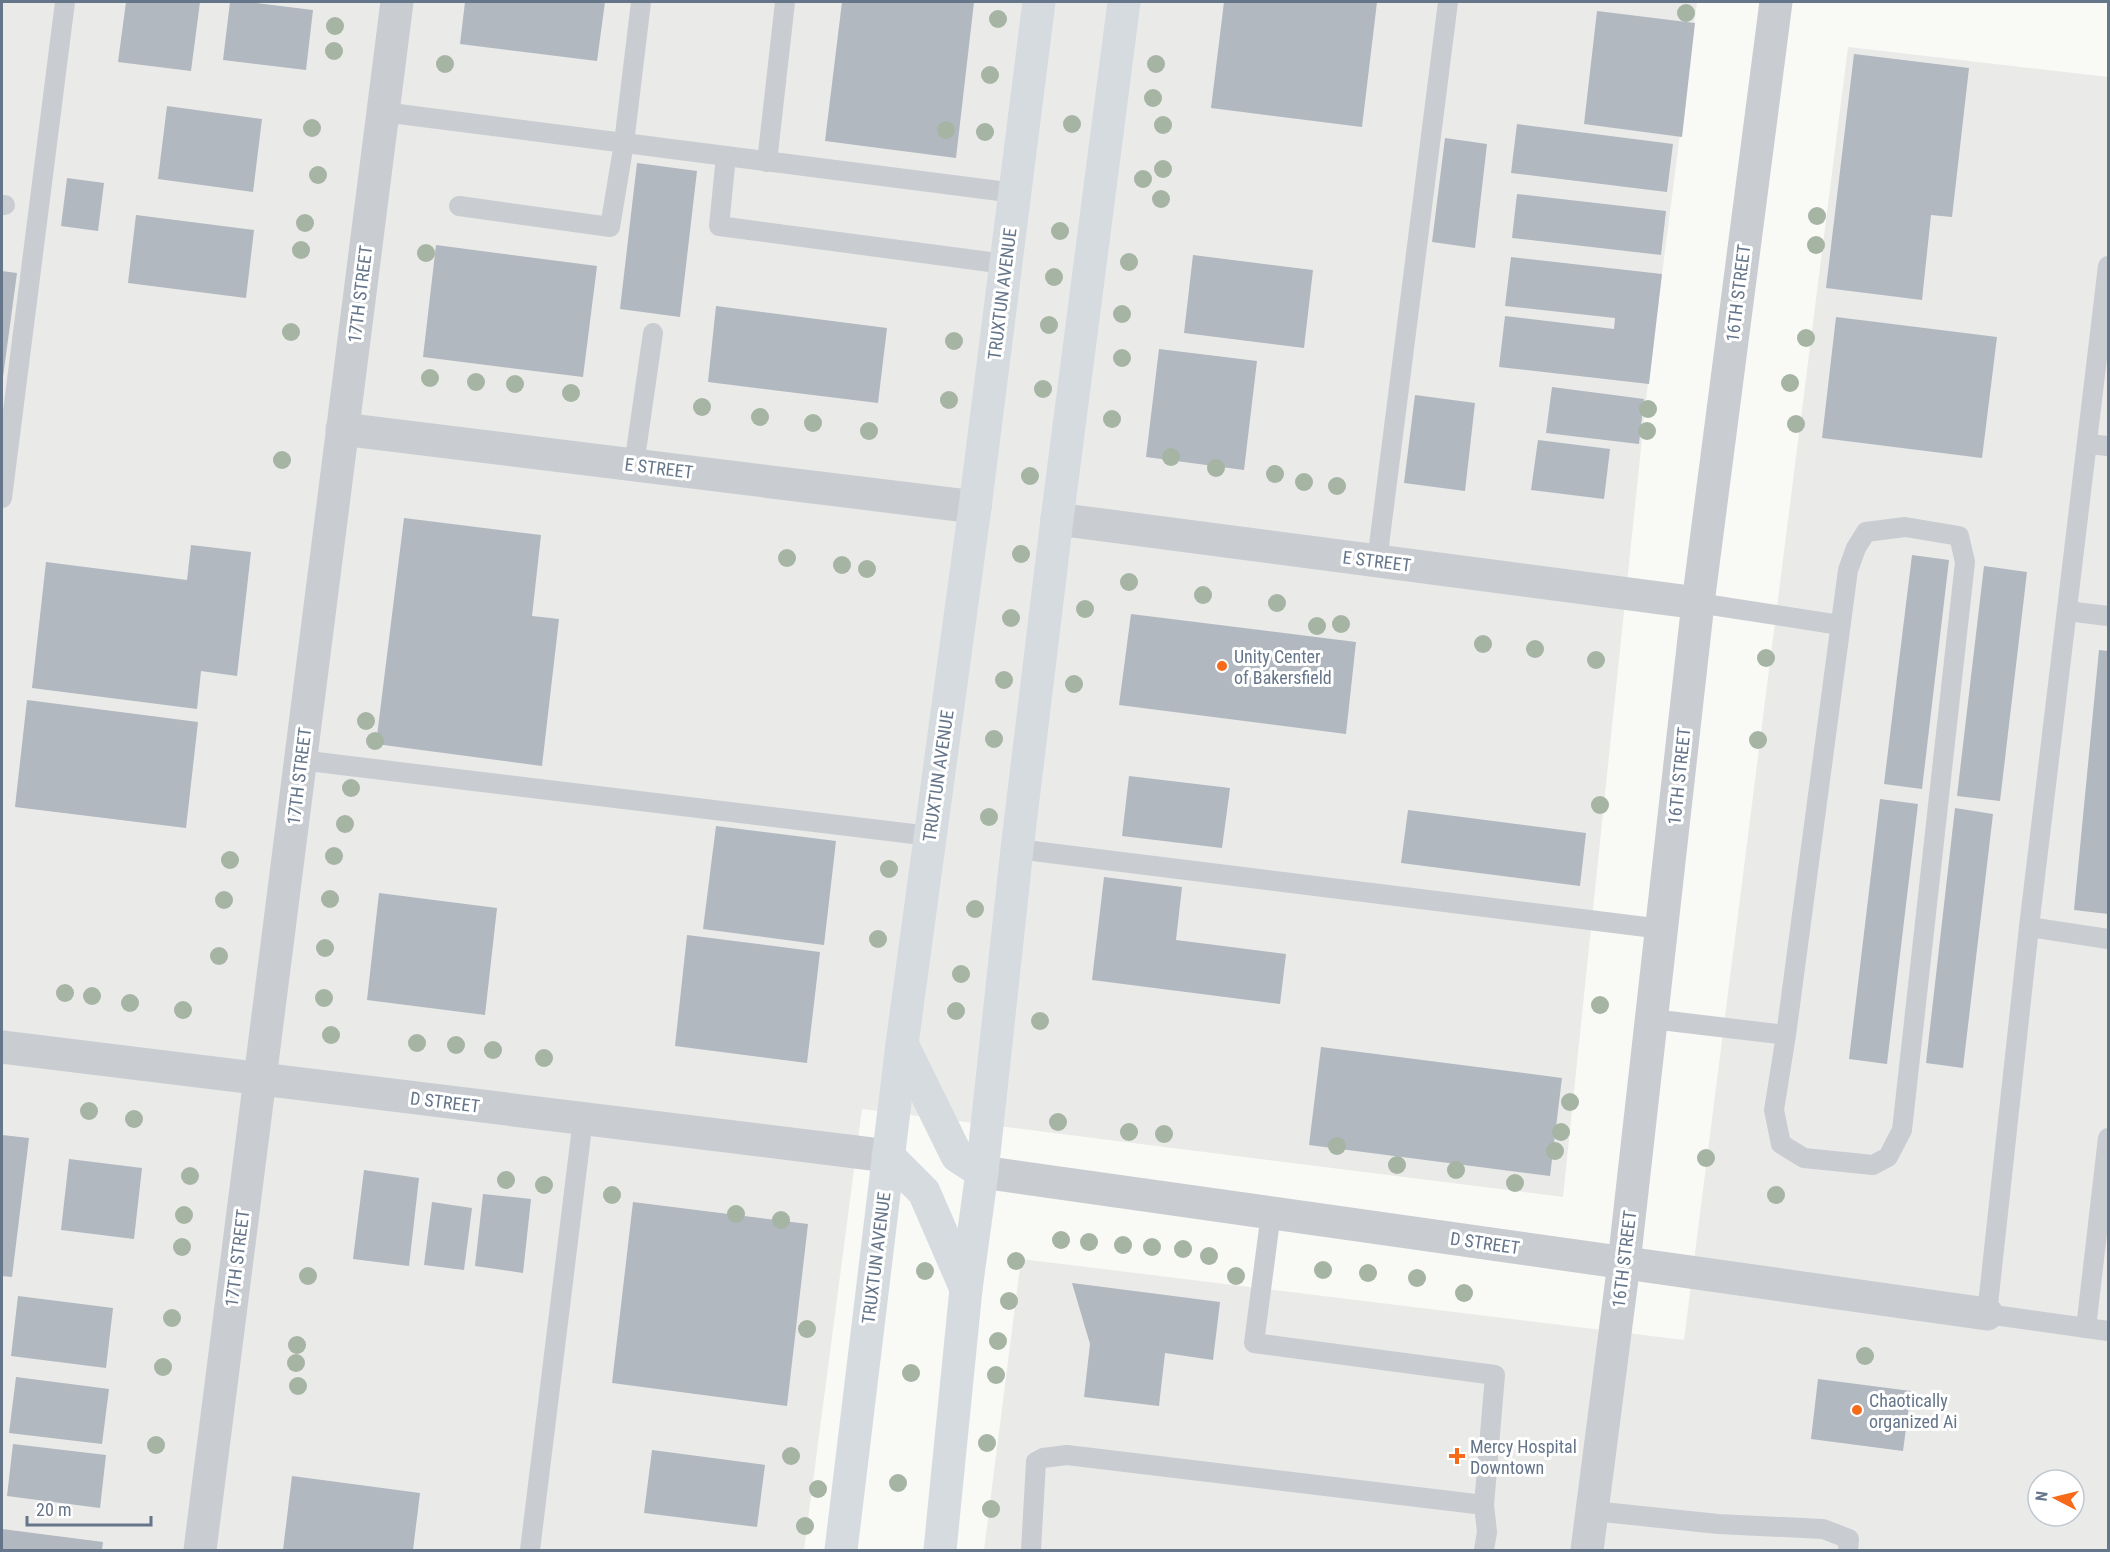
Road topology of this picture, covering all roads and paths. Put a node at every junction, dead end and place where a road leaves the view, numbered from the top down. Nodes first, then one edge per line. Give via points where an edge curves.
1 (65, 2) edge
2 (397, 2) edge
3 (641, 2) edge
4 (785, 2) edge
5 (1039, 2) edge
6 (1124, 2) edge
7 (1448, 2) edge
8 (1776, 2) edge
9 (383, 112) junction
10 (624, 143) junction
11 (726, 156) junction
12 (766, 162) junction
13 (1015, 193) junction
14 (459, 206) dead end
15 (1005, 264) junction
16 (2109, 266) edge
17 (653, 333) dead end
18 (342, 429) junction
19 (2087, 444) junction
20 (2109, 446) edge
21 (634, 465) junction
22 (2, 498) edge
23 (975, 507) junction
24 (1057, 519) junction
25 (1377, 561) junction
26 (1698, 603) junction
27 (2067, 611) junction
28 (2109, 616) edge
29 (1840, 625) junction
30 (300, 760) junction
31 (930, 836) junction
32 (1017, 849) junction
33 (2029, 927) junction
34 (1662, 929) junction
35 (2109, 939) edge
36 (1652, 1019) junction
37 (1786, 1035) junction
38 (902, 1044) junction
39 (2, 1047) edge
40 (260, 1079) junction
41 (582, 1119) junction
42 (2109, 1138) edge
43 (888, 1156) junction
44 (982, 1172) junction
45 (1271, 1213) junction
46 (1624, 1263) junction
47 (966, 1289) junction
48 (1988, 1314) junction
49 (2086, 1328) junction
50 (2109, 1331) edge
51 (1484, 1505) junction
52 (1593, 1511) junction
53 (200, 1551) edge
54 (530, 1551) edge
55 (841, 1551) edge
56 (940, 1551) edge
57 (1030, 1551) edge
58 (1484, 1551) edge
59 (1587, 1551) edge
60 (1848, 1551) edge

1 - 22 lane
2 - 9 street, 17TH STREET
3 - 10 lane
4 - 12 lane
5 - 13 main road, TRUXTUN AVENUE
6 - 24 main road
7 - 25 lane
8 - 26 street, 16TH STREET
9 - 10 lane
9 - 18 street, 17TH STREET
10 - 11 lane
10 - 14 lane via 610,227
11 - 12 lane
11 - 15 lane via 718,226
12 - 13 lane
13 - 15 main road, TRUXTUN AVENUE
15 - 23 main road, TRUXTUN AVENUE
16 - 19 lane
17 - 21 lane
18 - 21 street, E STREET
18 - 30 street, 17TH STREET
19 - 20 lane
19 - 27 lane
21 - 23 street, E STREET
23 - 31 main road, TRUXTUN AVENUE
24 - 25 street, E STREET
24 - 32 main road
25 - 26 street, E STREET
26 - 29 lane
26 - 34 street, 16TH STREET
27 - 28 lane
27 - 33 lane
29 - 37 lane
29 - 37 lane via 1848,570 1866,532 1905,527 1959,536 1965,562 1902,1130 1888,1157 1873,1165 1804,1158 1781,1144 1774,1110
30 - 31 lane
30 - 40 street, 17TH STREET
31 - 38 main road, TRUXTUN AVENUE
32 - 34 lane
32 - 44 main road
33 - 35 lane
33 - 48 lane
34 - 36 street, 16TH STREET
36 - 37 lane
36 - 46 street, 16TH STREET
38 - 43 main road, TRUXTUN AVENUE
38 - 44 main road via 957,1156
39 - 40 street, D STREET
40 - 41 street, D STREET
40 - 53 street, 17TH STREET
41 - 43 street, D STREET
41 - 54 lane
42 - 49 lane
43 - 47 main road via 924,1192
43 - 55 main road, TRUXTUN AVENUE
44 - 45 street, D STREET
44 - 47 main road
45 - 46 street, D STREET
45 - 51 lane via 1254,1343 1495,1375
46 - 48 street, D STREET
46 - 52 street, 16TH STREET
47 - 56 main road
48 - 49 lane
49 - 50 lane
51 - 57 lane via 1067,1455 1036,1462
51 - 58 lane
52 - 59 street, 16TH STREET
52 - 60 lane via 1718,1524 1823,1529 1849,1539

